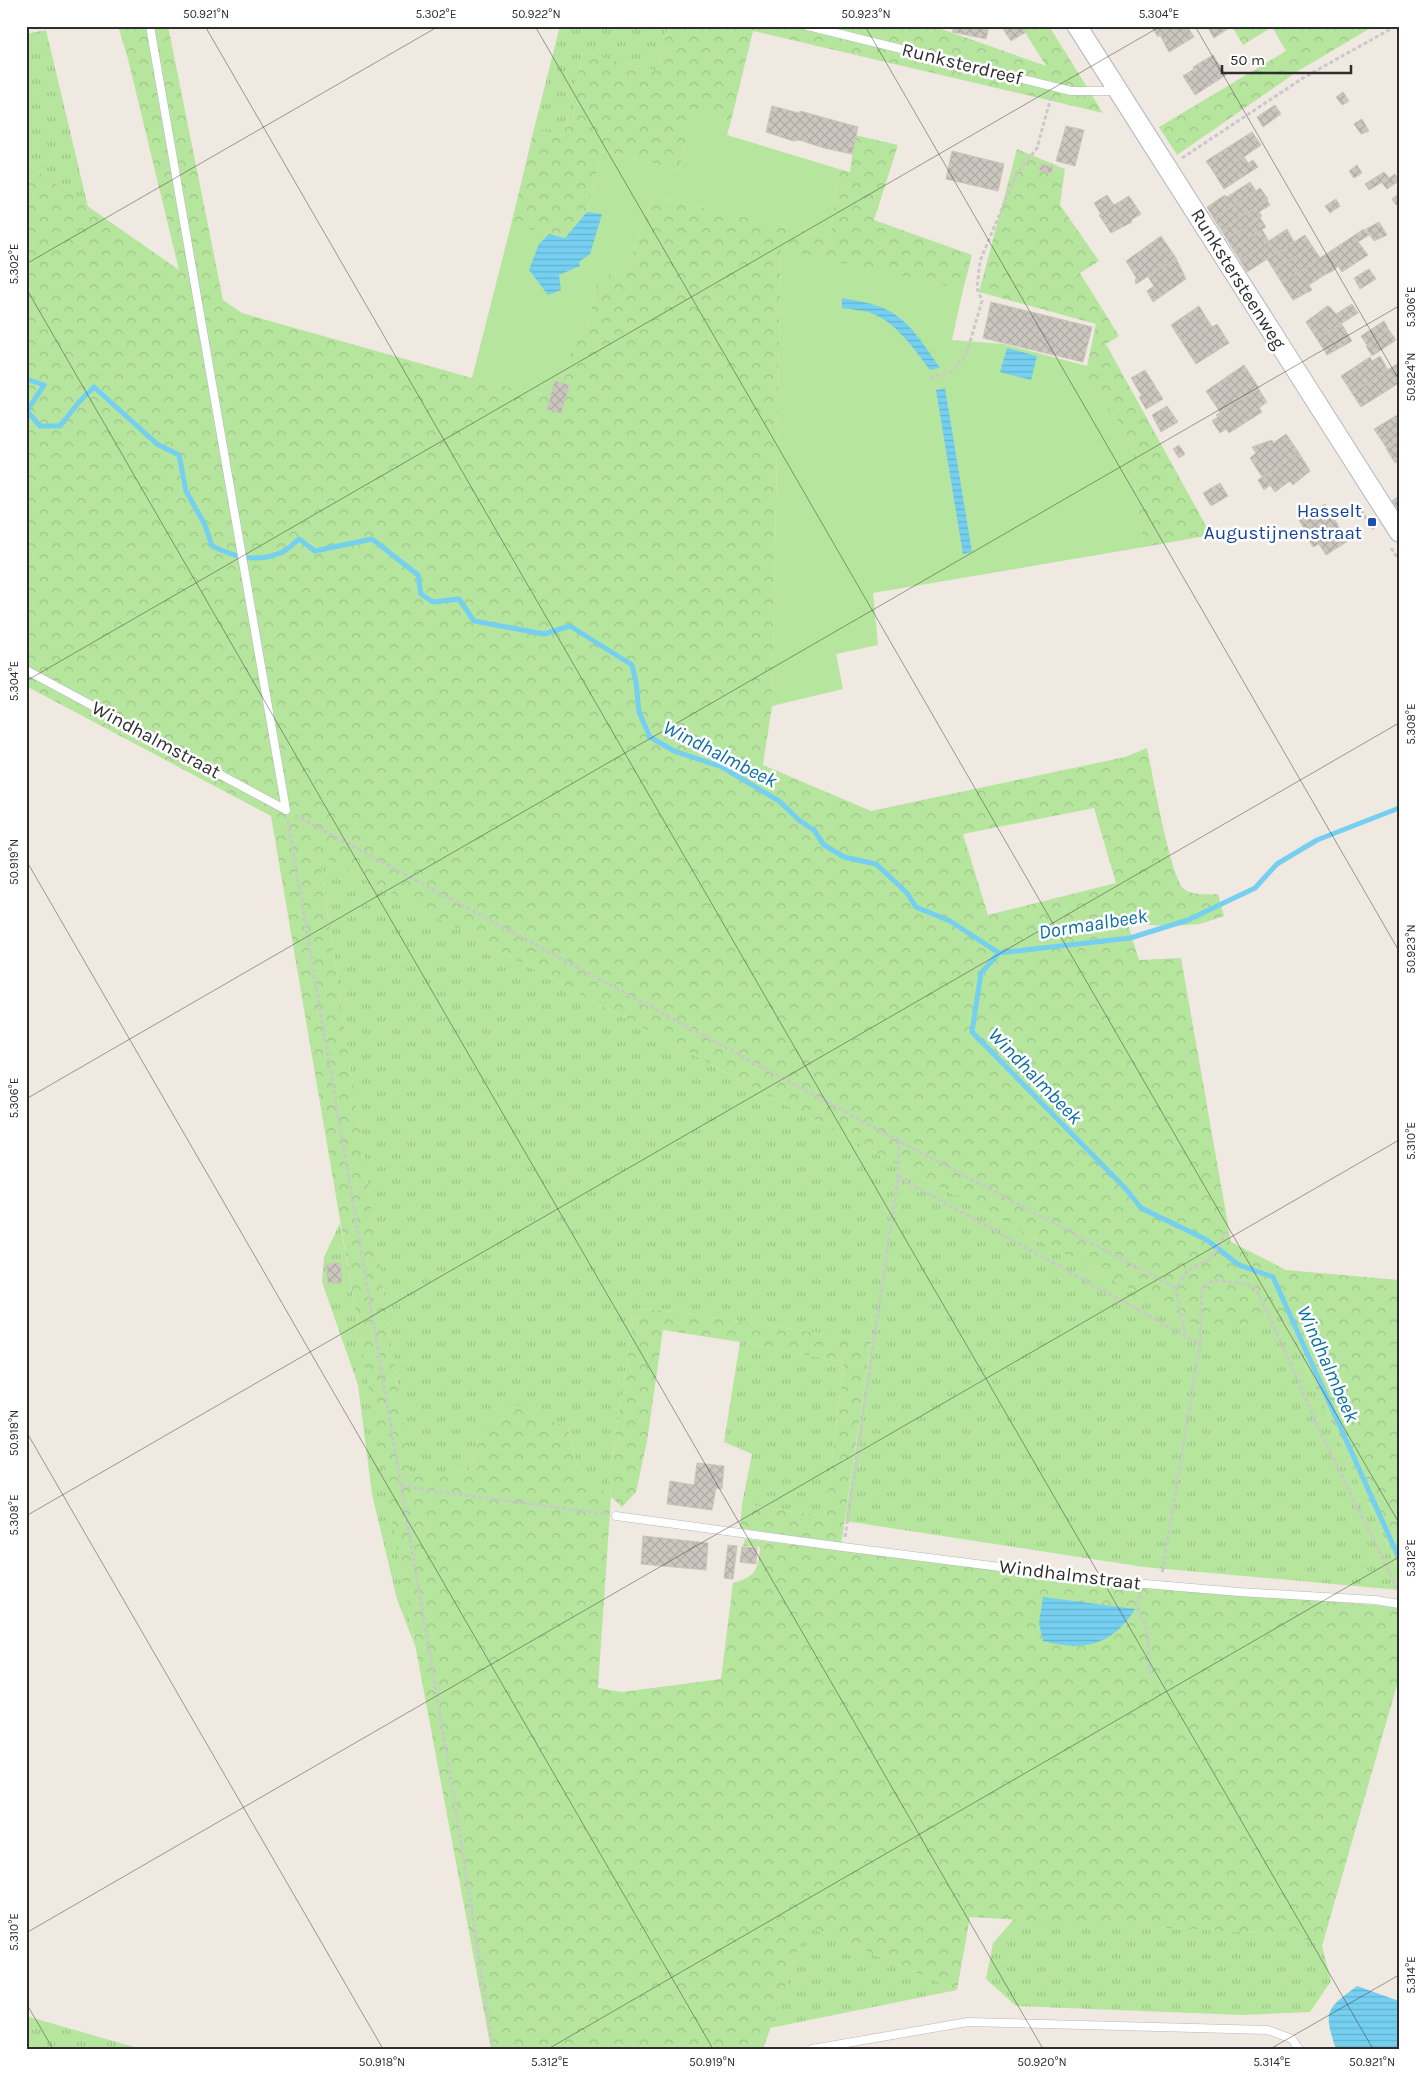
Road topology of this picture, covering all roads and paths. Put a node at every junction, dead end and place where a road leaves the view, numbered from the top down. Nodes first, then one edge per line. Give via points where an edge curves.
1 (150, 26) edge
2 (808, 26) edge
3 (1077, 26) edge
4 (1396, 26) edge
5 (1053, 86) junction
6 (1119, 91) junction
7 (1168, 168) junction
8 (930, 378) dead end
9 (1399, 532) edge
10 (26, 670) edge
11 (286, 810) junction
12 (899, 1141) junction
13 (898, 1177) junction
14 (1227, 1230) dead end
15 (1176, 1288) junction
16 (1186, 1336) junction
17 (1200, 1344) junction
18 (401, 1485) junction
19 (616, 1516) joint
20 (843, 1547) junction
21 (1146, 1584) junction
22 (1160, 1585) junction
23 (1399, 1592) edge
24 (1399, 1604) edge
25 (1150, 1678) dead end
26 (494, 2049) edge
27 (812, 2049) edge
28 (1299, 2049) edge

1 - 11 lane
2 - 5 lane, Runksterdreef
3 - 6 street, Runkstersteenweg
4 - 7 path via 1303,78
5 - 6 lane, Runksterdreef via 1071,91
5 - 8 path via 1037,148 1016,175 980,261 977,288 982,301 966,355 951,372
6 - 7 street, Runkstersteenweg
7 - 9 street, Runkstersteenweg
10 - 11 lane, Windhalmstraat
11 - 12 path
11 - 18 path
12 - 13 path
12 - 15 path
13 - 16 path
13 - 20 path
14 - 15 path via 1210,1259 1188,1270
15 - 16 path
16 - 17 path
17 - 22 path
17 - 23 path via 1202,1288 1214,1280 1255,1287 1323,1438
18 - 19 path
18 - 26 path
19 - 20 lane, Windhalmstraat
20 - 21 lane, Windhalmstraat
21 - 22 lane, Windhalmstraat
21 - 25 path via 1136,1604 1147,1629
22 - 24 lane, Windhalmstraat
27 - 28 lane via 968,2022 1268,2030 1292,2039

